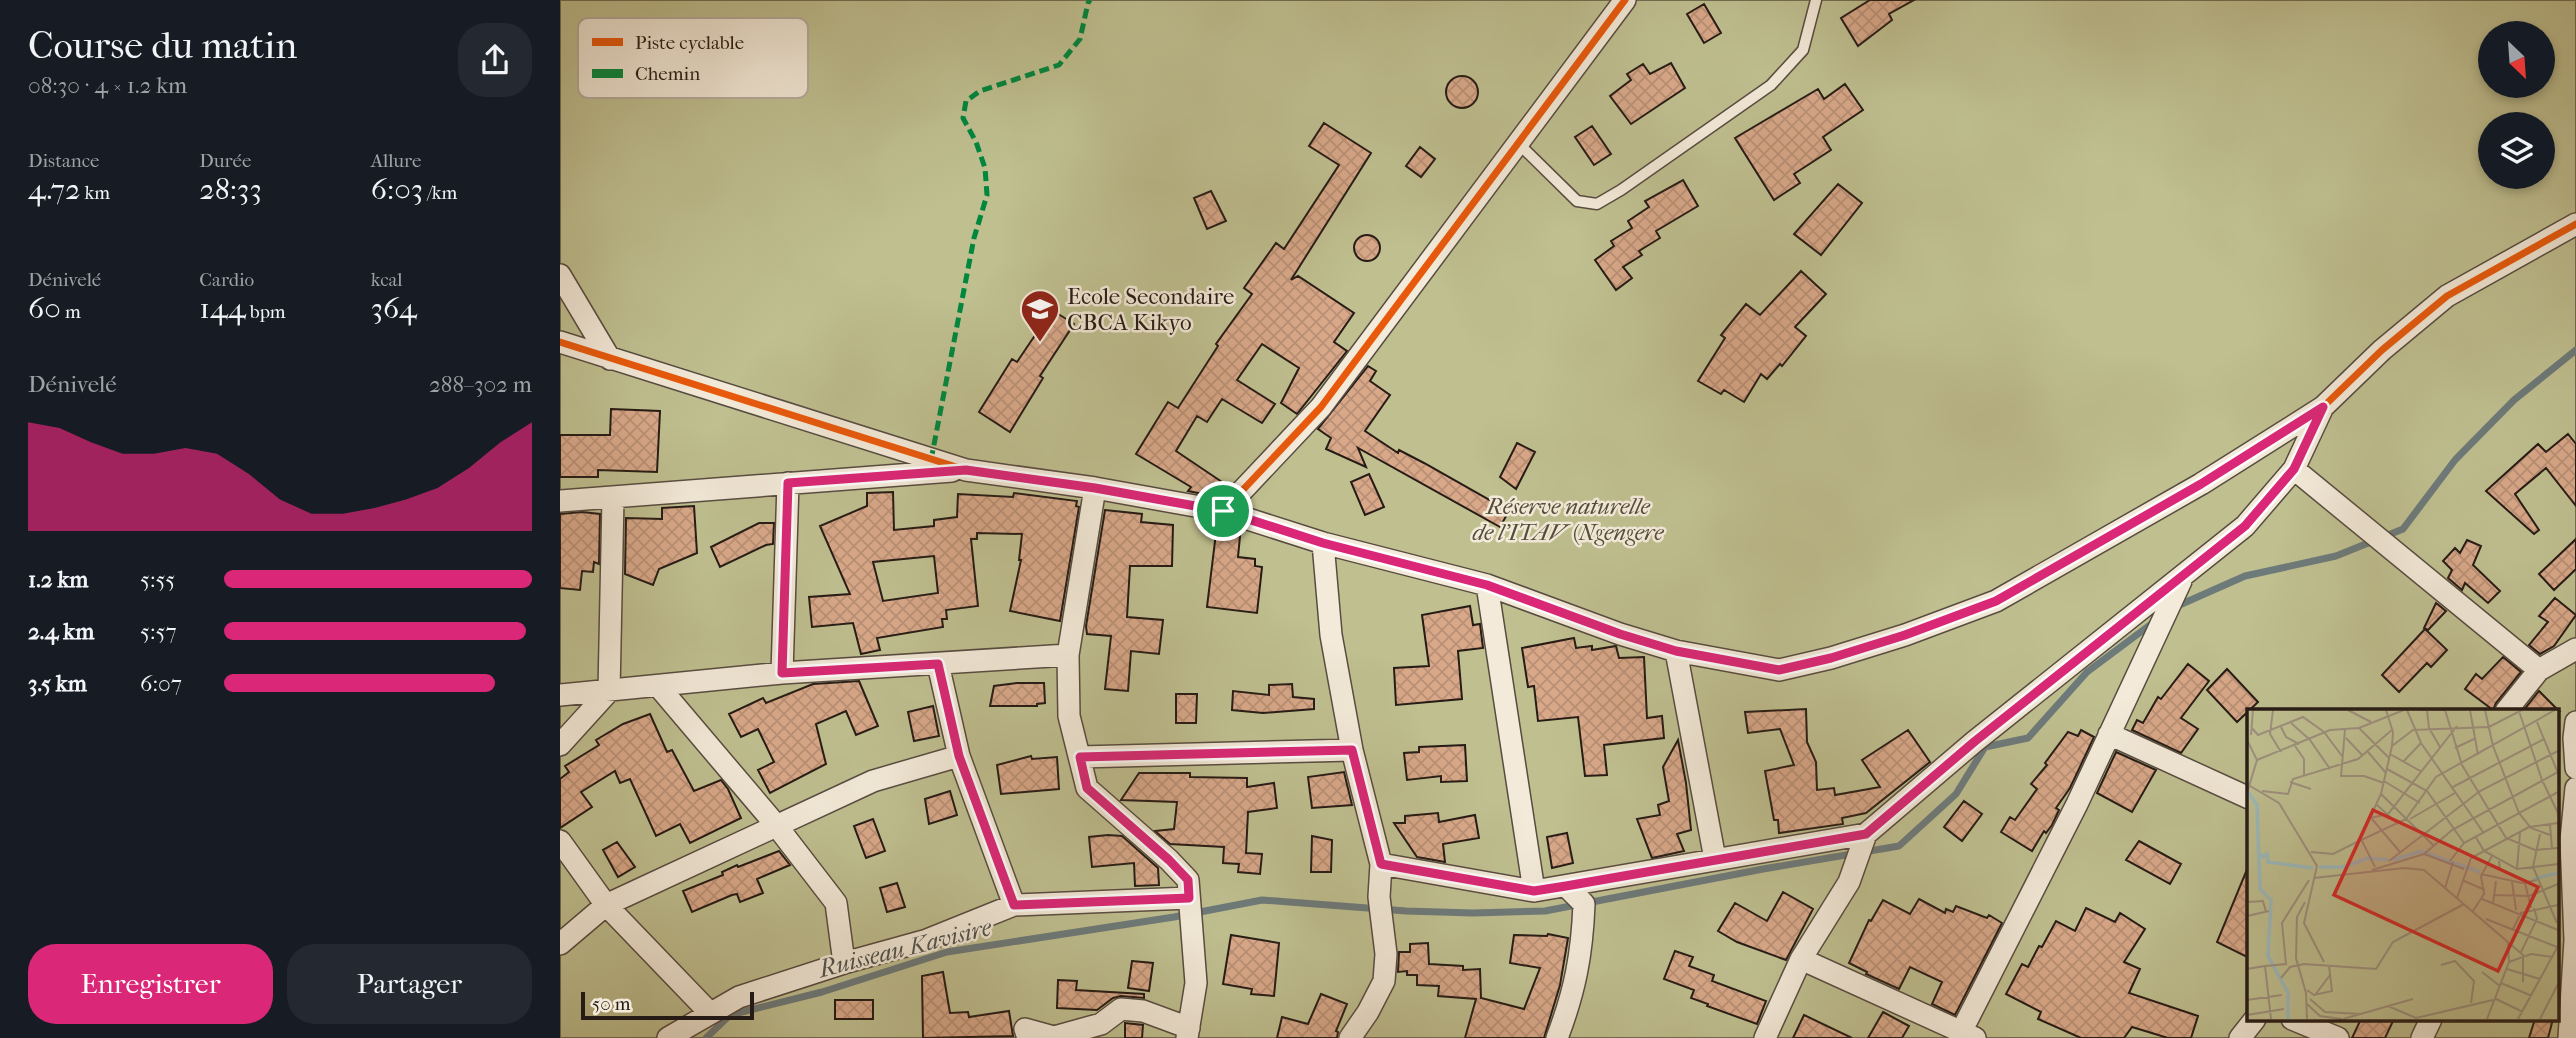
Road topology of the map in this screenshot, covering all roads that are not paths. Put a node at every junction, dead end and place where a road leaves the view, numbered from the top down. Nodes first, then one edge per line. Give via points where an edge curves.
1 (1625, 0) edge
2 (1816, 0) edge
3 (1519, 144) junction
4 (2576, 224) edge
5 (560, 275) edge
6 (560, 342) edge
7 (610, 359) junction
8 (2323, 407) junction
9 (2294, 469) junction
10 (966, 470) junction
11 (788, 483) junction
12 (1095, 488) junction
13 (613, 498) junction
14 (560, 501) edge
15 (1223, 511) junction
16 (1323, 543) junction
17 (2184, 576) junction
18 (1487, 585) junction
19 (2576, 649) edge
20 (1676, 651) junction
21 (1068, 655) junction
22 (938, 664) junction
23 (2539, 670) junction
24 (782, 673) junction
25 (659, 687) junction
26 (609, 691) junction
27 (560, 695) edge
28 (2508, 709) edge
29 (2576, 722) edge
30 (2109, 734) junction
31 (560, 745) edge
32 (1352, 750) junction
33 (959, 756) junction
34 (1080, 757) junction
35 (2576, 768) edge
36 (2576, 788) edge
37 (2247, 796) edge
38 (776, 825) junction
39 (1866, 834) junction
40 (560, 841) edge
41 (1715, 859) junction
42 (1381, 864) junction
43 (1566, 886) junction
44 (1534, 891) junction
45 (1189, 898) junction
46 (606, 905) junction
47 (1014, 905) junction
48 (2575, 940) edge
49 (560, 944) edge
50 (1801, 959) junction
51 (844, 963) junction
52 (710, 1013) junction
53 (2254, 1020) edge
54 (2294, 1020) edge
55 (2431, 1020) edge
56 (1188, 1033) edge
57 (1964, 1036) edge
58 (668, 1038) edge
59 (1028, 1038) edge
60 (1350, 1038) edge
61 (1557, 1038) edge
62 (1765, 1038) edge
63 (2240, 1038) edge
64 (2338, 1038) edge
65 (2422, 1038) edge
66 (2569, 1038) edge

1 - 3 street
2 - 3 lane via 1803,50 1770,85 1597,204 1577,201
3 - 15 street via 1321,407
4 - 8 street via 2447,296
5 - 7 street
6 - 7 street
7 - 10 street
8 - 9 street
8 - 20 street via 2201,484 1983,606 1905,635 1779,670
9 - 17 street via 2245,526
9 - 23 street
10 - 11 street
10 - 12 street
11 - 13 street
11 - 24 street
12 - 15 street
12 - 21 street
13 - 14 street
13 - 26 street
15 - 16 street
16 - 18 street
16 - 32 street via 1331,635
17 - 30 street
17 - 39 street
18 - 20 street
18 - 44 street
19 - 23 street
20 - 41 street
21 - 22 street
21 - 34 street via 1069,716
22 - 24 street
22 - 33 street
23 - 28 street
24 - 25 street
25 - 26 street
25 - 38 street
26 - 27 street
26 - 31 street
29 - 35 street
30 - 37 street
30 - 57 street
32 - 34 street
32 - 42 street
33 - 38 street via 873,781
33 - 47 street
34 - 45 street via 1087,788 1188,880
36 - 48 street via 2571,840
38 - 46 street
38 - 51 street via 836,903
39 - 41 street
39 - 50 street via 1849,881
40 - 46 street
41 - 43 street
42 - 44 street
42 - 60 street via 1384,981
43 - 44 street
43 - 61 street via 1584,904 1583,939 1572,998
45 - 47 street
45 - 56 street via 1196,983
46 - 49 street
46 - 52 street
47 - 51 street via 927,940
48 - 66 street
50 - 57 street
50 - 62 street
51 - 52 street via 740,997
52 - 58 street
53 - 63 street
54 - 64 street
55 - 65 street
56 - 59 street via 1159,1015 1121,1009 1101,1024 1054,1037 1025,1029

